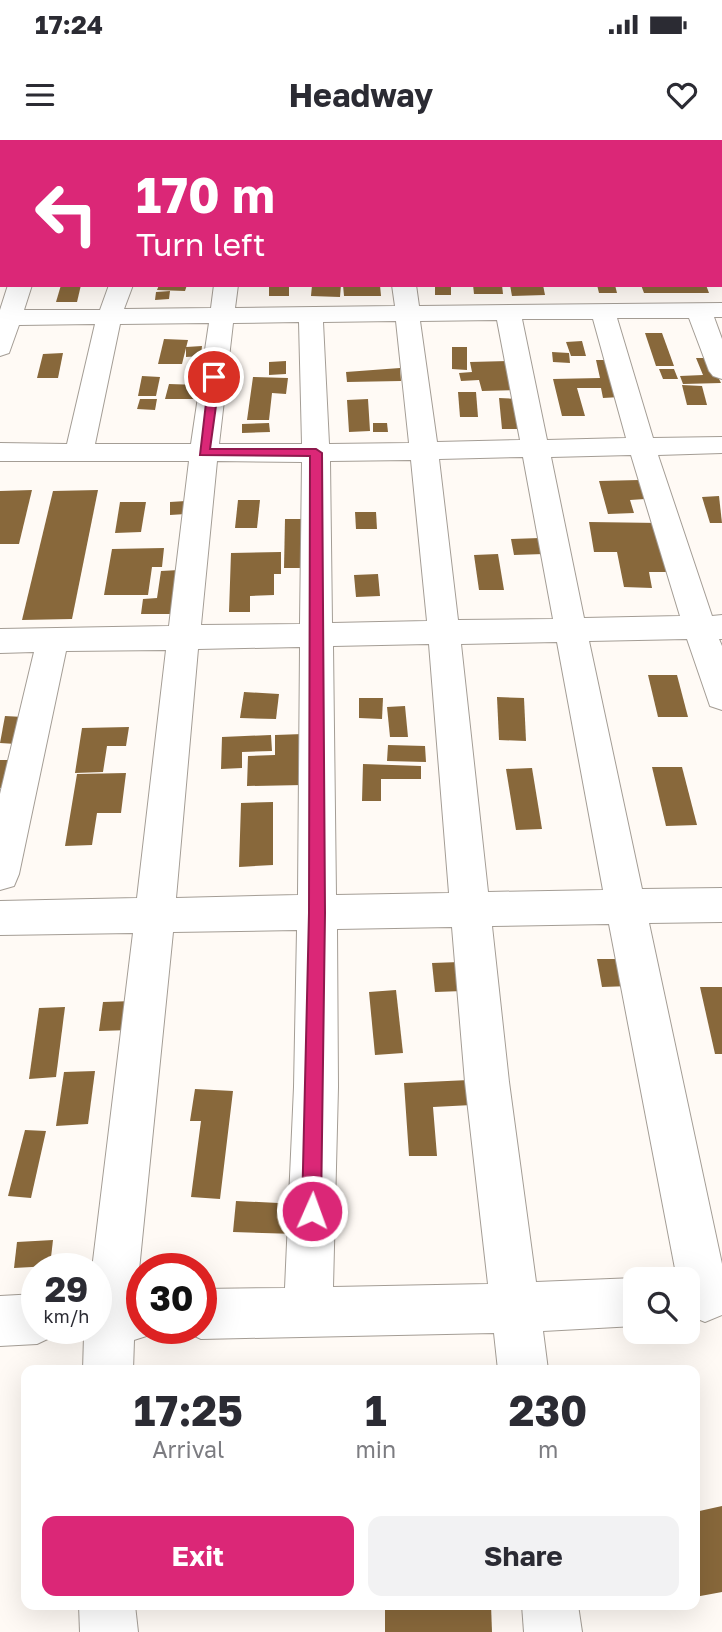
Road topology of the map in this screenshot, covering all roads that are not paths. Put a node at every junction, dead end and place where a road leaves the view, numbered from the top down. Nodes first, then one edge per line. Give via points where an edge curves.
1 (19, 287) edge
2 (120, 287) edge
3 (561, 287) edge
4 (406, 299) edge
5 (223, 300) edge
6 (603, 311) junction
7 (711, 311) edge
8 (508, 312) junction
9 (567, 312) junction
10 (312, 315) junction
11 (110, 317) junction
12 (4, 318) edge
13 (0, 348) edge
14 (722, 371) edge
15 (722, 445) edge
16 (642, 447) junction
17 (534, 449) junction
18 (423, 451) junction
19 (0, 452) edge
20 (79, 452) junction
21 (204, 453) junction
22 (316, 453) junction
23 (711, 627) edge
24 (569, 629) junction
25 (442, 630) junction
26 (316, 634) junction
27 (186, 637) junction
28 (53, 639) junction
29 (0, 641) edge
30 (722, 697) edge
31 (0, 874) edge
32 (722, 905) edge
33 (626, 907) junction
34 (470, 910) junction
35 (317, 913) junction
36 (154, 914) junction
37 (0, 918) edge
38 (705, 1299) edge
39 (623, 1303) edge
40 (516, 1308) junction
41 (308, 1311) junction
42 (217, 1314) edge
43 (116, 1316) edge
44 (21, 1320) edge
45 (0, 1321) edge
46 (109, 1365) edge
47 (522, 1365) edge
48 (107, 1610) edge
49 (551, 1610) edge
50 (108, 1632) edge
51 (553, 1632) edge

1 - 12 street
2 - 11 street
3 - 9 street
4 - 8 street
4 - 10 street
4 - 18 street
5 - 10 street
5 - 11 street
5 - 21 street
6 - 7 street
6 - 9 street
6 - 16 street
7 - 14 street
8 - 9 street
8 - 17 street
10 - 22 street
11 - 12 street
11 - 20 street
12 - 13 street
15 - 16 street
16 - 17 street
16 - 23 street
17 - 18 street
17 - 24 street
18 - 22 street
18 - 25 street
19 - 20 street
20 - 21 street
21 - 22 street
21 - 27 street
22 - 26 street
23 - 24 street
23 - 30 street
24 - 25 street
24 - 33 street
25 - 26 street
25 - 34 street
26 - 27 street
26 - 35 street
27 - 28 street
27 - 36 street
28 - 29 street
28 - 31 street
32 - 33 street
33 - 34 street
33 - 38 street
34 - 35 street
34 - 40 street
35 - 36 street
35 - 41 street
36 - 37 street
36 - 43 street
39 - 40 street
40 - 41 street
40 - 47 street
41 - 42 street
43 - 46 street
44 - 45 street
48 - 50 street
49 - 51 street

